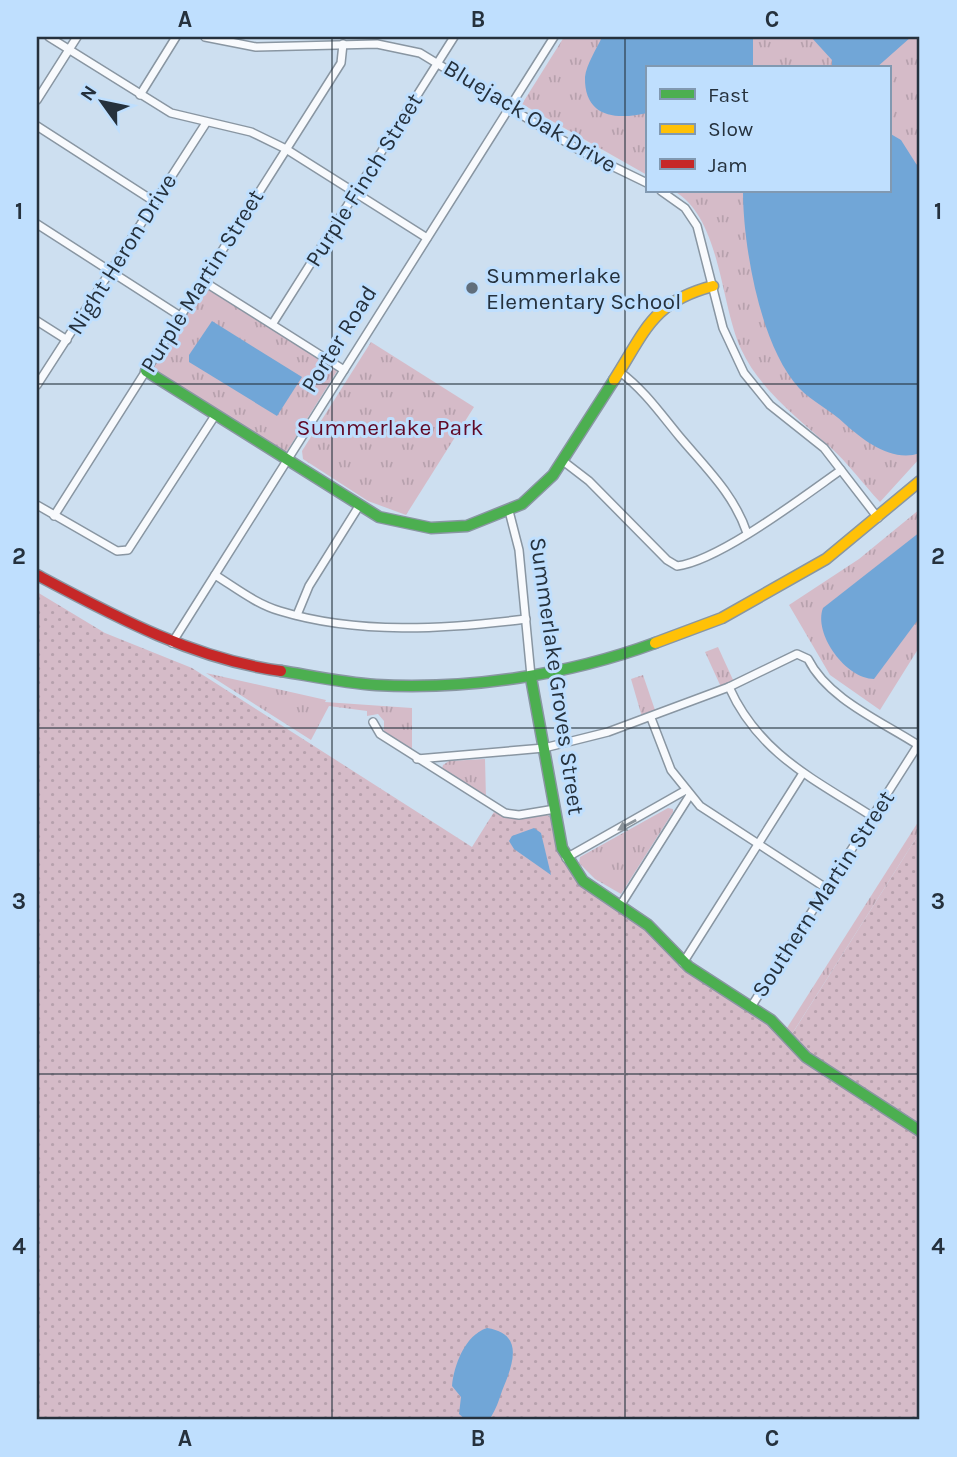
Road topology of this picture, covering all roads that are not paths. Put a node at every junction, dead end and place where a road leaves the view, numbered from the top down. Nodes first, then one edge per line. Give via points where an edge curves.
1 (49, 37) edge
2 (77, 37) edge
3 (176, 37) edge
4 (205, 37) edge
5 (454, 37) edge
6 (554, 37) edge
7 (343, 44) junction
8 (69, 49) junction
9 (439, 62) junction
10 (140, 95) junction
11 (37, 100) edge
12 (509, 108) junction
13 (206, 123) junction
14 (37, 126) edge
15 (286, 149) junction
16 (646, 183) edge
17 (662, 192) edge
18 (356, 193) junction
19 (155, 202) junction
20 (37, 224) edge
21 (427, 238) junction
22 (111, 271) junction
23 (203, 281) junction
24 (713, 286) junction
25 (180, 316) junction
26 (37, 321) edge
27 (273, 323) junction
28 (67, 340) junction
29 (344, 370) junction
30 (146, 371) junction
31 (620, 372) junction
32 (37, 385) edge
33 (216, 414) junction
34 (287, 459) junction
35 (562, 461) junction
36 (841, 470) junction
37 (920, 481) edge
38 (37, 505) edge
39 (359, 506) junction
40 (509, 511) junction
41 (54, 516) junction
42 (879, 519) junction
43 (747, 533) junction
44 (37, 575) edge
45 (215, 575) junction
46 (298, 615) junction
47 (526, 619) junction
48 (172, 642) junction
49 (531, 678) junction
50 (729, 687) junction
51 (651, 718) junction
52 (373, 722) dead end
53 (919, 742) edge
54 (544, 748) junction
55 (417, 759) junction
56 (803, 773) junction
57 (688, 792) junction
58 (555, 809) junction
59 (873, 817) junction
60 (757, 845) junction
61 (566, 858) junction
62 (827, 888) junction
63 (620, 906) junction
64 (682, 962) junction
65 (751, 1007) junction
66 (920, 1131) edge

1 - 8 street
2 - 8 street
3 - 10 street
4 - 7 street, Bluejack Oak Drive via 256,47
5 - 9 street, Purple Finch Street
6 - 12 street, Porter Road
7 - 9 street, Bluejack Oak Drive via 402,48
7 - 15 street, Purple Martin Street via 341,63
8 - 10 street
8 - 11 street
9 - 12 street, Bluejack Oak Drive
9 - 18 street, Purple Finch Street
10 - 13 street via 182,117
12 - 16 street, Bluejack Oak Drive
12 - 21 street, Porter Road
13 - 15 street via 251,132
13 - 19 street, Night Heron Drive
14 - 19 street
15 - 18 street
15 - 23 street, Purple Martin Street
17 - 24 street via 685,208 697,226
18 - 21 street
18 - 27 street, Purple Finch Street
19 - 22 street, Night Heron Drive
20 - 22 street
21 - 29 street, Porter Road
22 - 25 street
22 - 28 street, Night Heron Drive
23 - 25 street, Purple Martin Street
23 - 27 street
24 - 31 street via 683,294 659,310
24 - 36 street via 723,328 744,373 771,405 824,449
25 - 30 street, Purple Martin Street
26 - 28 street
27 - 29 street
28 - 32 street, Night Heron Drive
29 - 34 street, Porter Road
30 - 33 street
30 - 41 street, Purple Martin Street
31 - 35 street
31 - 43 street via 643,391 718,479
33 - 34 street
33 - 41 street via 128,550 117,551
34 - 39 street
34 - 45 street, Porter Road
35 - 40 street via 537,492
35 - 43 street via 677,566 692,563
36 - 42 street
36 - 43 street
37 - 42 street
38 - 41 street
39 - 40 street via 393,522 431,528 467,526
39 - 46 street via 309,586
40 - 47 street, Summerlake Groves Street via 519,550
42 - 49 street via 807,570 722,618 608,662
44 - 48 street via 111,617
45 - 46 street via 258,602
45 - 48 street, Porter Road
46 - 47 street via 426,628
47 - 49 street, Summerlake Groves Street
48 - 49 street via 274,671 381,685 474,686
49 - 54 street, Summerlake Groves Street
50 - 51 street
50 - 53 street via 792,656 806,656 834,692
50 - 56 street via 759,737
51 - 54 street
51 - 57 street via 665,758
52 - 55 street via 380,734
53 - 59 street, Southern Martin Street
54 - 55 street
54 - 58 street, Summerlake Groves Street
55 - 58 street via 505,813
56 - 59 street
56 - 60 street
57 - 60 street via 709,813
57 -> 61 street
57 - 63 street
58 - 61 street, Summerlake Groves Street
59 - 62 street, Southern Martin Street
60 - 62 street
60 - 64 street
61 - 63 street, Summerlake Groves Street via 583,881
62 - 65 street, Southern Martin Street
63 - 64 street, Summerlake Groves Street via 653,929
64 - 65 street, Summerlake Groves Street
65 - 66 street, Summerlake Groves Street via 771,1020 806,1057

